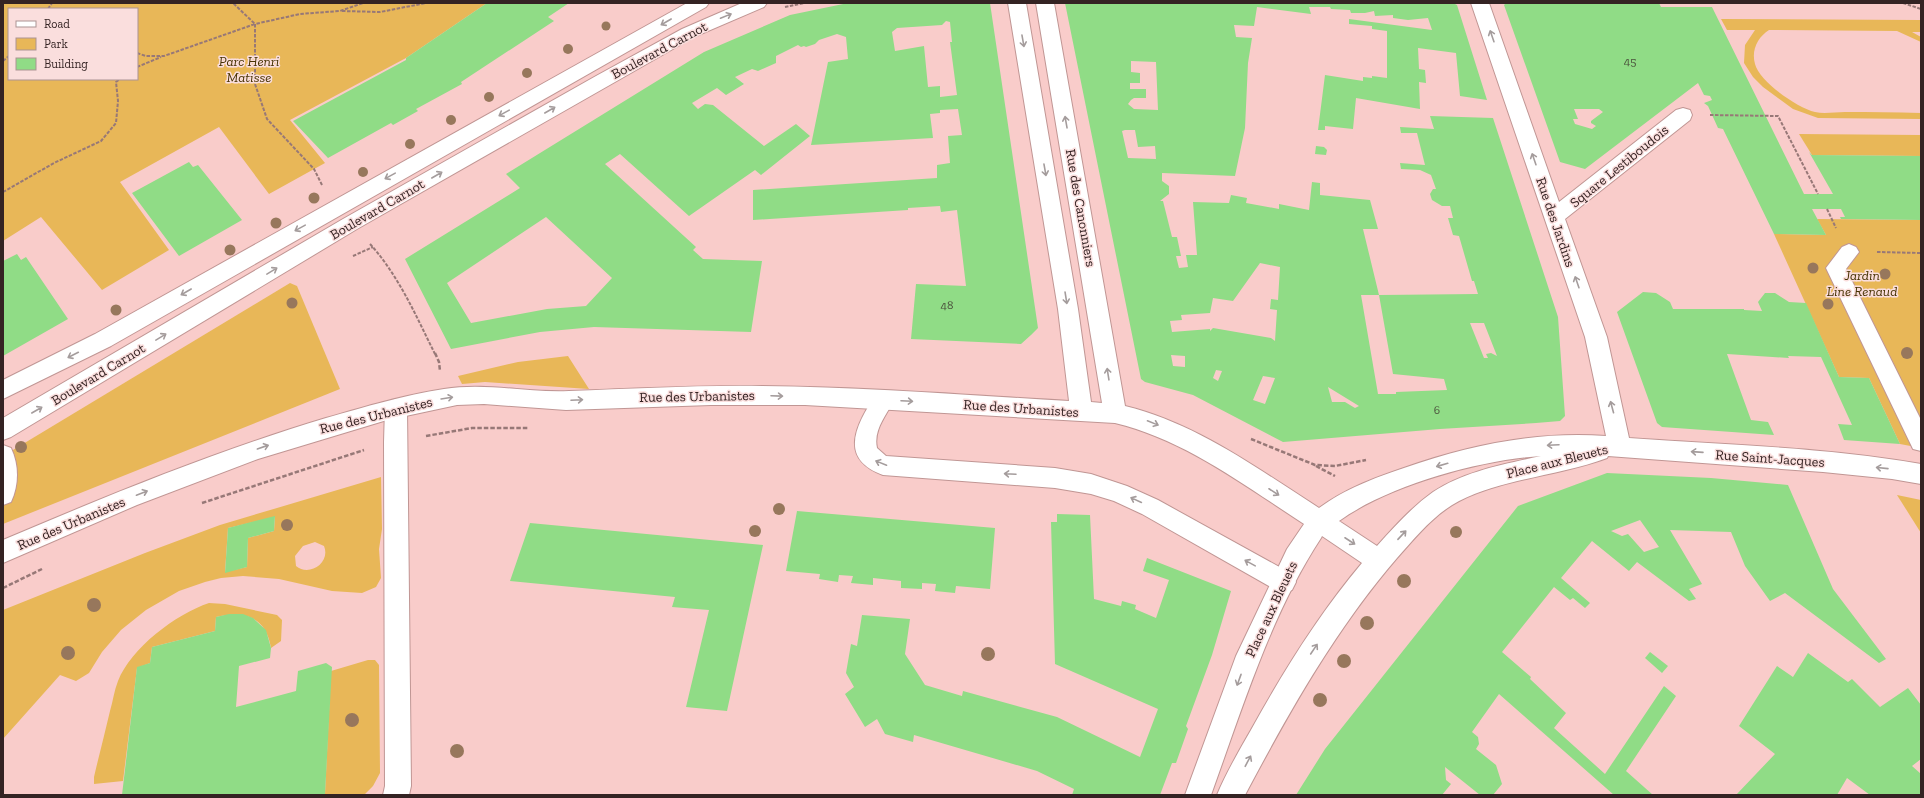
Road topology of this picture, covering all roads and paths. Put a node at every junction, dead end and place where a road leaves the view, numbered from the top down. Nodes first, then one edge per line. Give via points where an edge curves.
1 (233, 3) edge
2 (363, 3) edge
3 (426, 3) edge
4 (700, 3) edge
5 (758, 3) edge
6 (1017, 3) edge
7 (1045, 3) edge
8 (1480, 3) edge
9 (1903, 3) edge
10 (1921, 9) edge
11 (340, 11) junction
12 (255, 24) junction
13 (138, 53) edge
14 (164, 56) junction
15 (138, 67) edge
16 (119, 80) edge
17 (1683, 115) joint
18 (3, 192) edge
19 (1818, 194) dead end
20 (334, 209) junction
21 (1554, 217) junction
22 (370, 244) dead end
23 (1849, 252) joint
24 (1921, 253) edge
25 (3, 390) edge
26 (437, 399) junction
27 (882, 400) junction
28 (396, 408) junction
29 (1081, 411) junction
30 (1115, 413) junction
31 (3, 430) edge
32 (437, 434) dead end
33 (1246, 437) dead end
34 (395, 442) junction
35 (1921, 442) edge
36 (1619, 446) junction
37 (3, 455) edge
38 (1371, 459) dead end
39 (1921, 474) edge
40 (3, 495) edge
41 (196, 505) dead end
42 (1320, 522) junction
43 (3, 552) edge
44 (1379, 560) junction
45 (44, 568) dead end
46 (1284, 582) junction
47 (3, 588) edge
48 (396, 795) edge
49 (1198, 795) edge
50 (1230, 795) edge

1 - 12 path
2 - 11 path
3 - 11 path via 380,12
4 -> 20 street, Boulevard Carnot
31 -> 5 street, Boulevard Carnot via 350,224 595,85 688,33
6 -> 29 street, Rue des Canonniers via 1068,309
30 -> 7 street, Rue des Canonniers
21 -> 8 street, Rue des Jardins
9 - 10 path
11 - 12 path via 300,14
12 - 14 path
12 - 20 path via 255,84 267,119 314,169
13 - 14 path
14 - 15 path
16 - 18 path via 116,82 116,123 101,141 54,163
17 - 19 path via 1778,116
17 - 21 street, Square Lestiboudois
20 -> 25 street, Boulevard Carnot via 103,340
36 -> 21 street, Rue des Jardins via 1596,337
22 - 26 path via 385,260 402,289 439,362 441,378 445,380
23 - 24 path
23 - 35 lane via 1836,268
26 -> 27 street, Rue des Urbanistes via 496,395 555,401 654,396 760,395
26 - 28 street, Rue des Urbanistes
27 -> 29 street, Rue des Urbanistes
46 -> 27 lane via 1150,507 1091,484 1055,478 883,465 866,451 865,438
28 - 34 lane
43 -> 28 street, Rue des Urbanistes via 218,463 288,439
29 - 30 street, Rue des Urbanistes
30 -> 42 street, Rue des Urbanistes via 1145,420 1193,442
32 - 34 path
33 - 38 path via 1315,465 1335,466
34 - 41 path via 346,455
34 - 48 lane via 398,786
39 -> 36 street, Rue Saint-Jacques via 1823,462
36 -> 42 street, Place aux Bleuets via 1552,445 1510,449 1438,466 1370,490 1338,508
44 -> 36 street, Place aux Bleuets via 1429,510 1463,488 1522,469 1573,459
37 - 40 street via 6,467
42 -> 44 street, Rue des Urbanistes
42 - 46 street, Place aux Bleuets via 1302,545
50 -> 44 street, Place aux Bleuets via 1303,665 1346,601
45 - 47 path
46 -> 49 street, Place aux Bleuets via 1244,665

